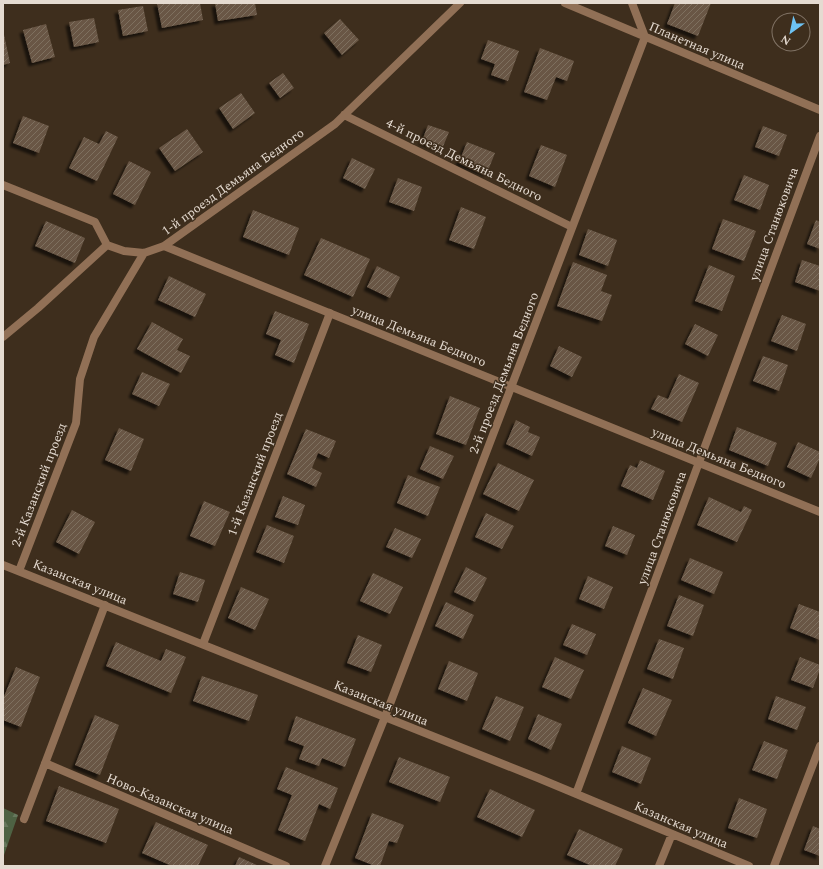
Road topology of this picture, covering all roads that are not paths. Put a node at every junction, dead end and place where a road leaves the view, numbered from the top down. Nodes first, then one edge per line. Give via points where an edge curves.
1 (460, 3) edge
2 (565, 3) edge
3 (632, 3) edge
4 (645, 37) junction
5 (820, 110) edge
6 (344, 115) junction
7 (820, 136) edge
8 (3, 185) edge
9 (572, 227) junction
10 (107, 245) junction
11 (164, 246) junction
12 (144, 254) junction
13 (330, 313) junction
14 (3, 337) edge
15 (511, 386) junction
16 (699, 463) junction
17 (820, 512) edge
18 (3, 565) edge
19 (20, 571) junction
20 (105, 606) junction
21 (203, 644) junction
22 (385, 717) junction
23 (820, 746) edge
24 (46, 763) junction
25 (576, 794) junction
26 (24, 819) dead end
27 (672, 834) junction
28 (286, 866) edge
29 (325, 866) edge
30 (659, 866) edge
31 (749, 866) edge
32 (774, 866) edge

1 - 6 street, 1-й проезд Демьяна Бедного
2 - 4 street, Планетная улица
3 - 4 street
4 - 5 street, Планетная улица
4 - 9 street, 2-й проезд Демьяна Бедного
6 - 9 street, 4-й проезд Демьяна Бедного
6 - 11 street, 1-й проезд Демьяна Бедного
7 - 16 street, улица Станюковича
8 - 10 street via 95,222
9 - 15 street, 2-й проезд Демьяна Бедного
10 - 12 street
10 - 14 street
11 - 12 street, 1-й проезд Демьяна Бедного
11 - 13 street, улица Демьяна Бедного
12 - 19 street, 2-й Казанский проезд via 94,337 80,379 76,423
13 - 15 street, улица Демьяна Бедного
13 - 21 street, 1-й Казанский проезд
15 - 16 street, улица Демьяна Бедного
15 - 22 street, 2-й проезд Демьяна Бедного
16 - 17 street, улица Демьяна Бедного
16 - 25 street, улица Станюковича
18 - 19 street, Казанская улица
19 - 20 street, Казанская улица
20 - 21 street, Казанская улица
20 - 24 street
21 - 22 street, Казанская улица
22 - 25 street, Казанская улица
22 - 29 street, 2-й проезд Демьяна Бедного
23 - 32 street
24 - 26 street
24 - 28 street, Ново-Казанская улица
25 - 27 street, Казанская улица
27 - 30 street
27 - 31 street, Казанская улица

